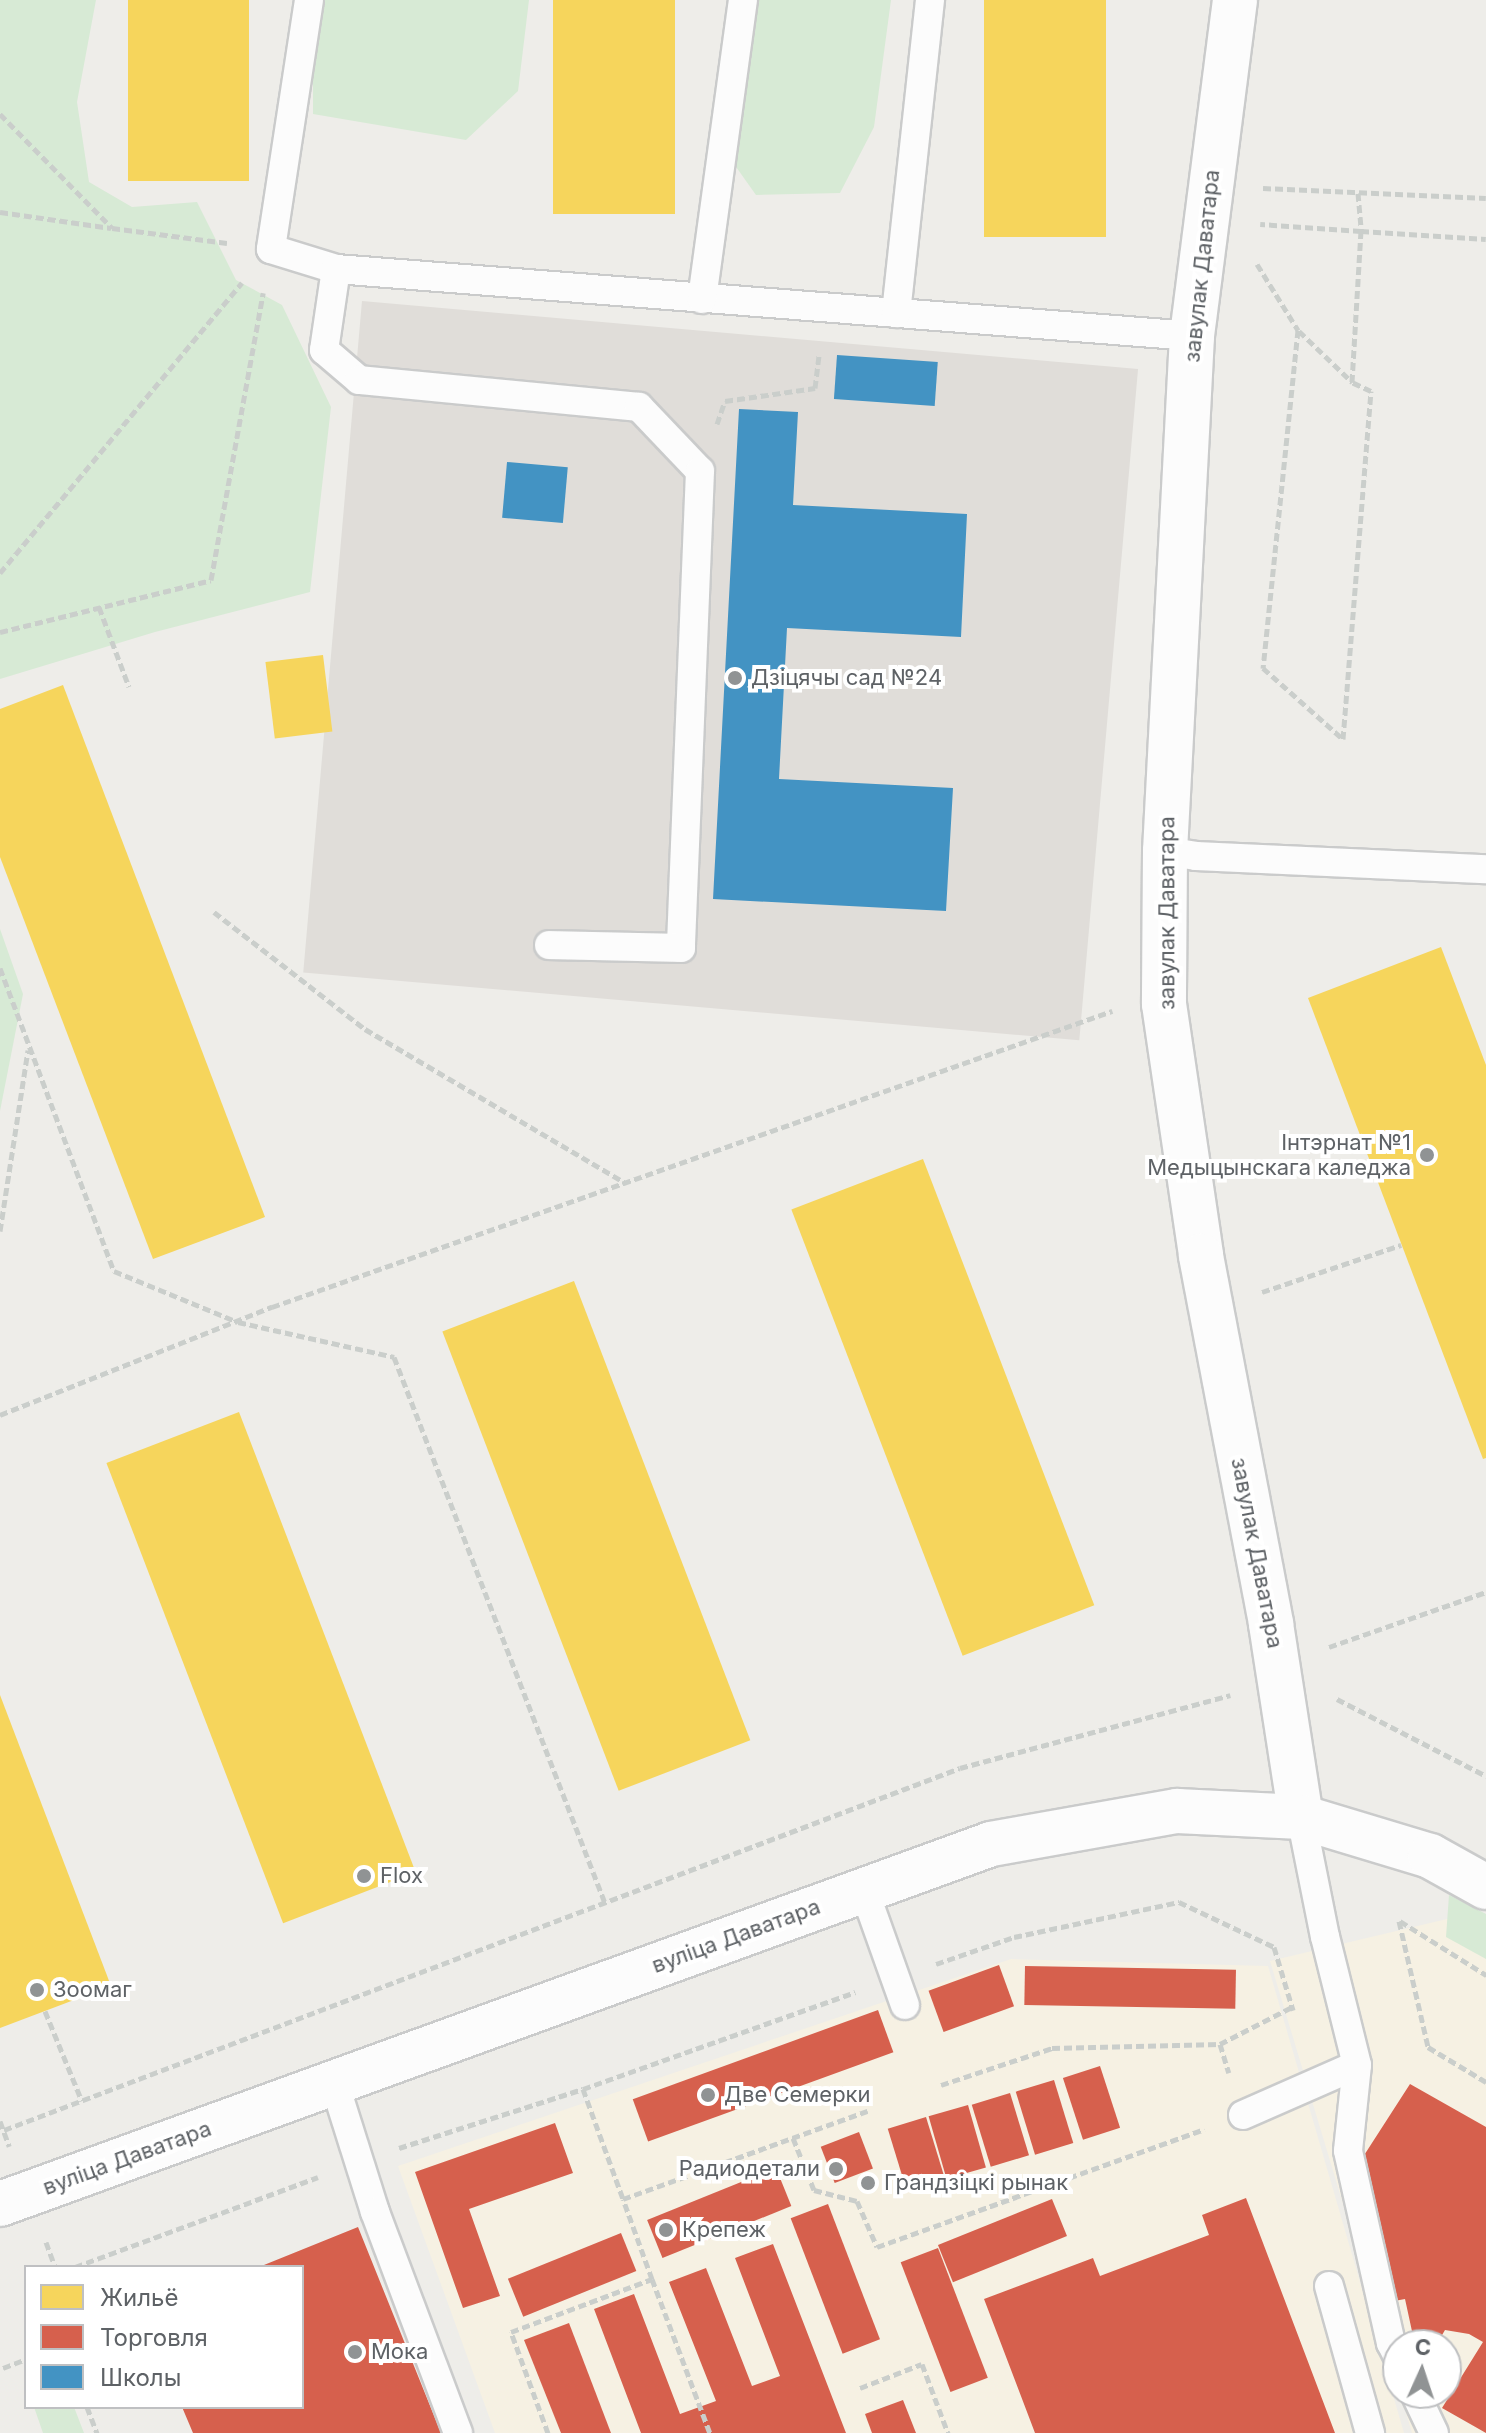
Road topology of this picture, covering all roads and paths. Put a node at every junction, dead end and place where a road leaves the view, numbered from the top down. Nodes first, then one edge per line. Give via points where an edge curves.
1 (309, 0) edge
2 (743, 0) edge
3 (930, 0) edge
4 (1235, 0) edge
5 (0, 114) edge
6 (1209, 184) junction
7 (1256, 187) junction
8 (1358, 193) junction
9 (1486, 198) edge
10 (0, 212) edge
11 (1257, 223) junction
12 (112, 228) junction
13 (1361, 231) junction
14 (1257, 237) dead end
15 (1486, 239) edge
16 (271, 249) junction
17 (1257, 251) dead end
18 (336, 269) junction
19 (702, 299) junction
20 (896, 313) junction
21 (1298, 330) junction
22 (1192, 336) junction
23 (820, 341) dead end
24 (1352, 382) junction
25 (700, 471) junction
26 (0, 573) edge
27 (99, 607) junction
28 (0, 632) edge
29 (129, 687) dead end
30 (1165, 851) junction
31 (1486, 869) edge
32 (214, 912) dead end
33 (549, 945) dead end
34 (0, 968) edge
35 (1113, 1010) dead end
36 (28, 1046) junction
37 (625, 1182) junction
38 (0, 1231) edge
39 (1401, 1245) dead end
40 (1261, 1293) dead end
41 (238, 1322) junction
42 (0, 1415) edge
43 (1486, 1592) edge
44 (1320, 1650) dead end
45 (1332, 1686) dead end
46 (1237, 1693) dead end
47 (1486, 1776) edge
48 (1301, 1817) junction
49 (1486, 1887) edge
50 (864, 1890) junction
51 (605, 1903) junction
52 (1274, 1947) dead end
53 (1486, 1975) edge
54 (896, 1978) junction
55 (905, 2005) dead end
56 (1292, 2007) dead end
57 (45, 2011) dead end
58 (1220, 2044) junction
59 (1357, 2065) junction
60 (334, 2082) junction
61 (1486, 2082) edge
62 (941, 2085) dead end
63 (583, 2089) junction
64 (82, 2101) junction
65 (868, 2111) dead end
66 (1243, 2115) junction
67 (0, 2121) edge
68 (4, 2130) junction
69 (793, 2138) junction
70 (12, 2154) dead end
71 (361, 2161) junction
72 (623, 2199) junction
73 (0, 2204) edge
74 (43, 2236) dead end
75 (54, 2265) edge
76 (80, 2265) edge
77 (652, 2279) junction
78 (1329, 2286) dead end
79 (1388, 2329) edge
80 (24, 2360) edge
81 (3, 2368) dead end
82 (860, 2388) dead end
83 (88, 2409) edge
84 (1423, 2409) edge
85 (97, 2433) edge
86 (458, 2433) edge
87 (548, 2433) edge
88 (710, 2433) edge
89 (948, 2433) edge
90 (1370, 2433) edge
91 (1434, 2433) edge

1 - 16 lane
2 - 19 lane
3 - 20 lane
4 - 6 street, завулак Даватара
5 - 12 path
6 - 7 path
6 - 22 street, завулак Даватара
7 - 8 path
7 - 11 path
8 - 9 path
8 - 13 path
10 - 12 path
11 - 13 path
11 - 14 path
12 - 16 path
13 - 15 path
13 - 24 path
16 - 18 lane
16 - 26 path
16 - 27 path via 211,580
17 - 21 path via 1257,265
18 - 19 lane
18 - 25 lane via 324,350 359,380 639,407
19 - 20 lane
20 - 22 lane
21 - 24 path
21 - 24 path via 1263,668 1343,739 1371,391
22 - 30 street, завулак Даватара
23 - 25 path via 815,388 725,401
25 - 33 lane via 681,948
27 - 28 path
27 - 29 path
30 - 31 lane
30 - 48 street, завулак Даватара via 1166,1020 1201,1256 1271,1624
32 - 37 path via 365,1029
34 - 36 path
35 - 37 path
36 - 38 path
36 - 41 path via 114,1271
37 - 41 path
39 - 40 path
41 - 42 path
41 - 51 path via 394,1357
43 - 44 path
45 - 47 path via 1335,1698
46 - 51 path via 960,1768
48 - 49 street, вуліца Даватара via 1430,1856
48 - 50 street, вуліца Даватара via 1177,1811 991,1844
48 - 59 lane
50 - 54 lane
50 - 60 street, вуліца Даватара
51 - 64 path
52 - 54 path via 1179,1902 1014,1937
53 - 61 path via 1399,1921 1428,2047
54 - 55 lane
54 - 63 path
56 - 58 path
57 - 64 path
58 - 62 path via 1052,2048
58 - 66 path
59 - 66 lane
59 - 79 lane via 1348,2151
60 - 71 lane
60 - 73 street, вуліца Даватара
63 - 71 path
63 - 72 path
64 - 68 path
65 - 69 path
66 - 69 path via 877,2247 857,2201 814,2190
67 - 68 path
68 - 70 path
69 - 72 path
71 - 76 path
71 - 86 lane
72 - 77 path
74 - 75 path
77 - 87 path via 511,2332
77 - 88 path
78 - 90 lane
80 - 81 path
82 - 89 path via 922,2364
83 - 85 path
84 - 91 lane

